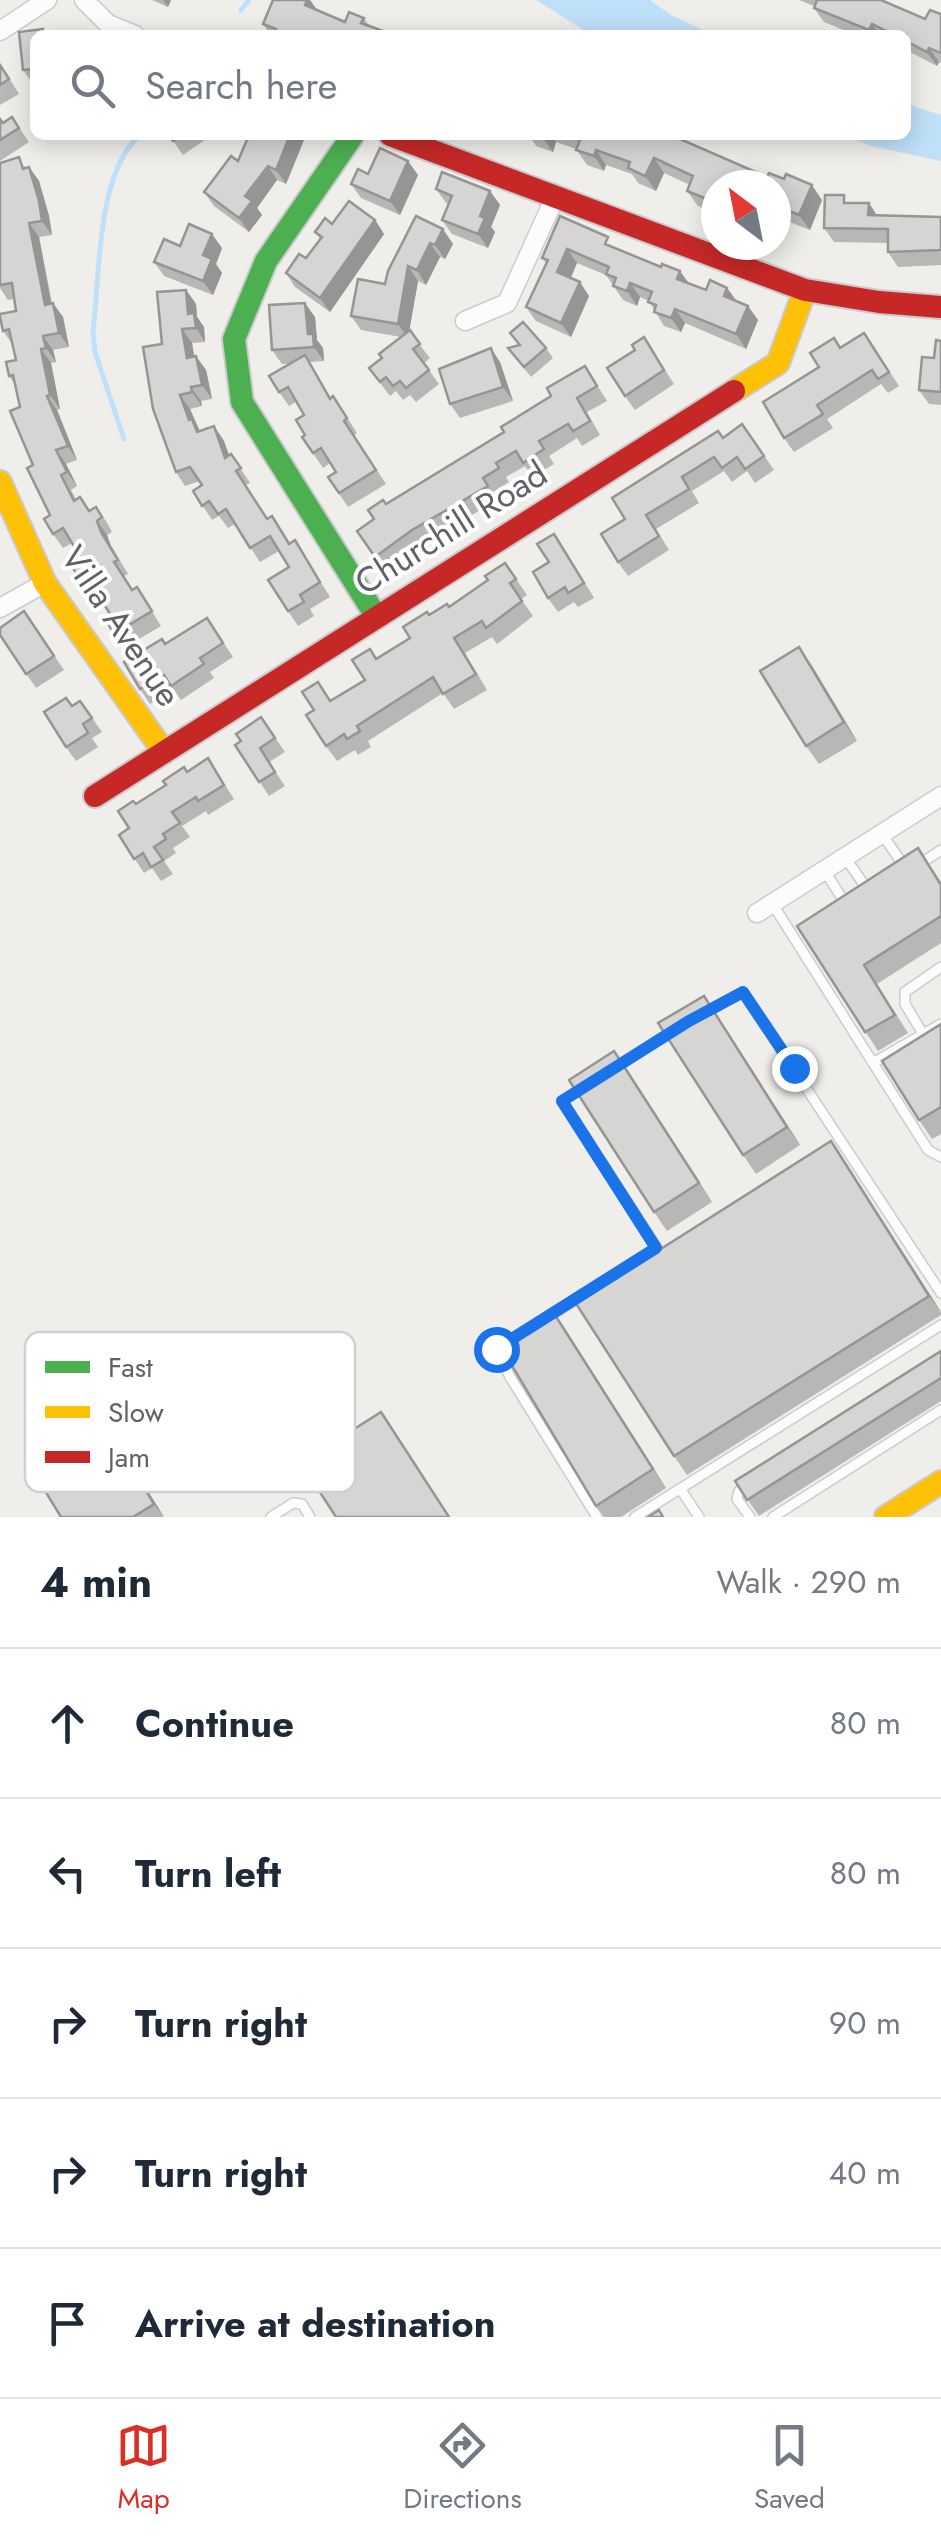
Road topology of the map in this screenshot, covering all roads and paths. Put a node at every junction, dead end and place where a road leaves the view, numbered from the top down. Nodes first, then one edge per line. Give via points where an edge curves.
1 (47, 0) edge
2 (84, 0) edge
3 (123, 30) edge
4 (0, 31) edge
5 (350, 140) edge
6 (404, 140) edge
7 (556, 196) junction
8 (806, 290) junction
9 (941, 307) edge
10 (465, 321) dead end
11 (0, 482) edge
12 (45, 584) junction
13 (0, 608) edge
14 (376, 616) junction
15 (164, 752) junction
16 (95, 796) dead end
17 (941, 796) edge
18 (882, 834) junction
19 (940, 852) edge
20 (845, 857) junction
21 (824, 870) junction
22 (908, 872) junction
23 (895, 880) edge
24 (883, 887) edge
25 (871, 895) junction
26 (765, 908) joint
27 (850, 909) junction
28 (836, 918) edge
29 (810, 934) edge
30 (797, 943) junction
31 (941, 967) edge
32 (941, 1024) edge
33 (923, 1034) junction
34 (873, 1063) junction
35 (610, 1071) edge
36 (594, 1081) edge
37 (941, 1157) edge
38 (941, 1293) edge
39 (941, 1325) edge
40 (941, 1410) edge
41 (756, 1481) edge
42 (941, 1482) edge
43 (681, 1490) junction
44 (271, 1517) edge
45 (310, 1517) edge
46 (597, 1517) edge
47 (635, 1517) edge
48 (698, 1517) edge
49 (750, 1517) edge
50 (773, 1517) edge
51 (886, 1517) edge

1 - 4 street
2 - 3 street
5 - 14 street via 266,261 234,339 242,402
6 - 7 street
7 - 8 street
7 - 10 street via 507,302
8 - 9 street
8 - 14 street, Churchill Road via 778,363
11 - 12 street, Villa Avenue
12 - 13 street
12 - 15 street, Villa Avenue
14 - 15 street, Churchill Road
15 - 16 street, Churchill Road
17 - 18 street
18 - 20 street
18 - 22 lane
19 - 22 lane
20 - 21 street
20 - 25 lane
21 - 26 street
21 - 27 lane
22 - 23 lane
24 - 25 lane
25 - 27 lane
26 - 30 lane
27 - 28 lane
29 - 30 lane
30 - 34 lane
31 - 33 lane via 905,992
32 - 33 lane
33 - 34 lane
34 - 37 lane via 928,1150
35 - 38 lane via 743,992
36 - 46 lane via 562,1101 656,1248 496,1349
39 - 43 lane
40 - 50 lane
41 - 49 lane via 737,1499
42 - 51 street
43 - 47 lane
43 - 48 lane
44 - 45 lane via 293,1503

